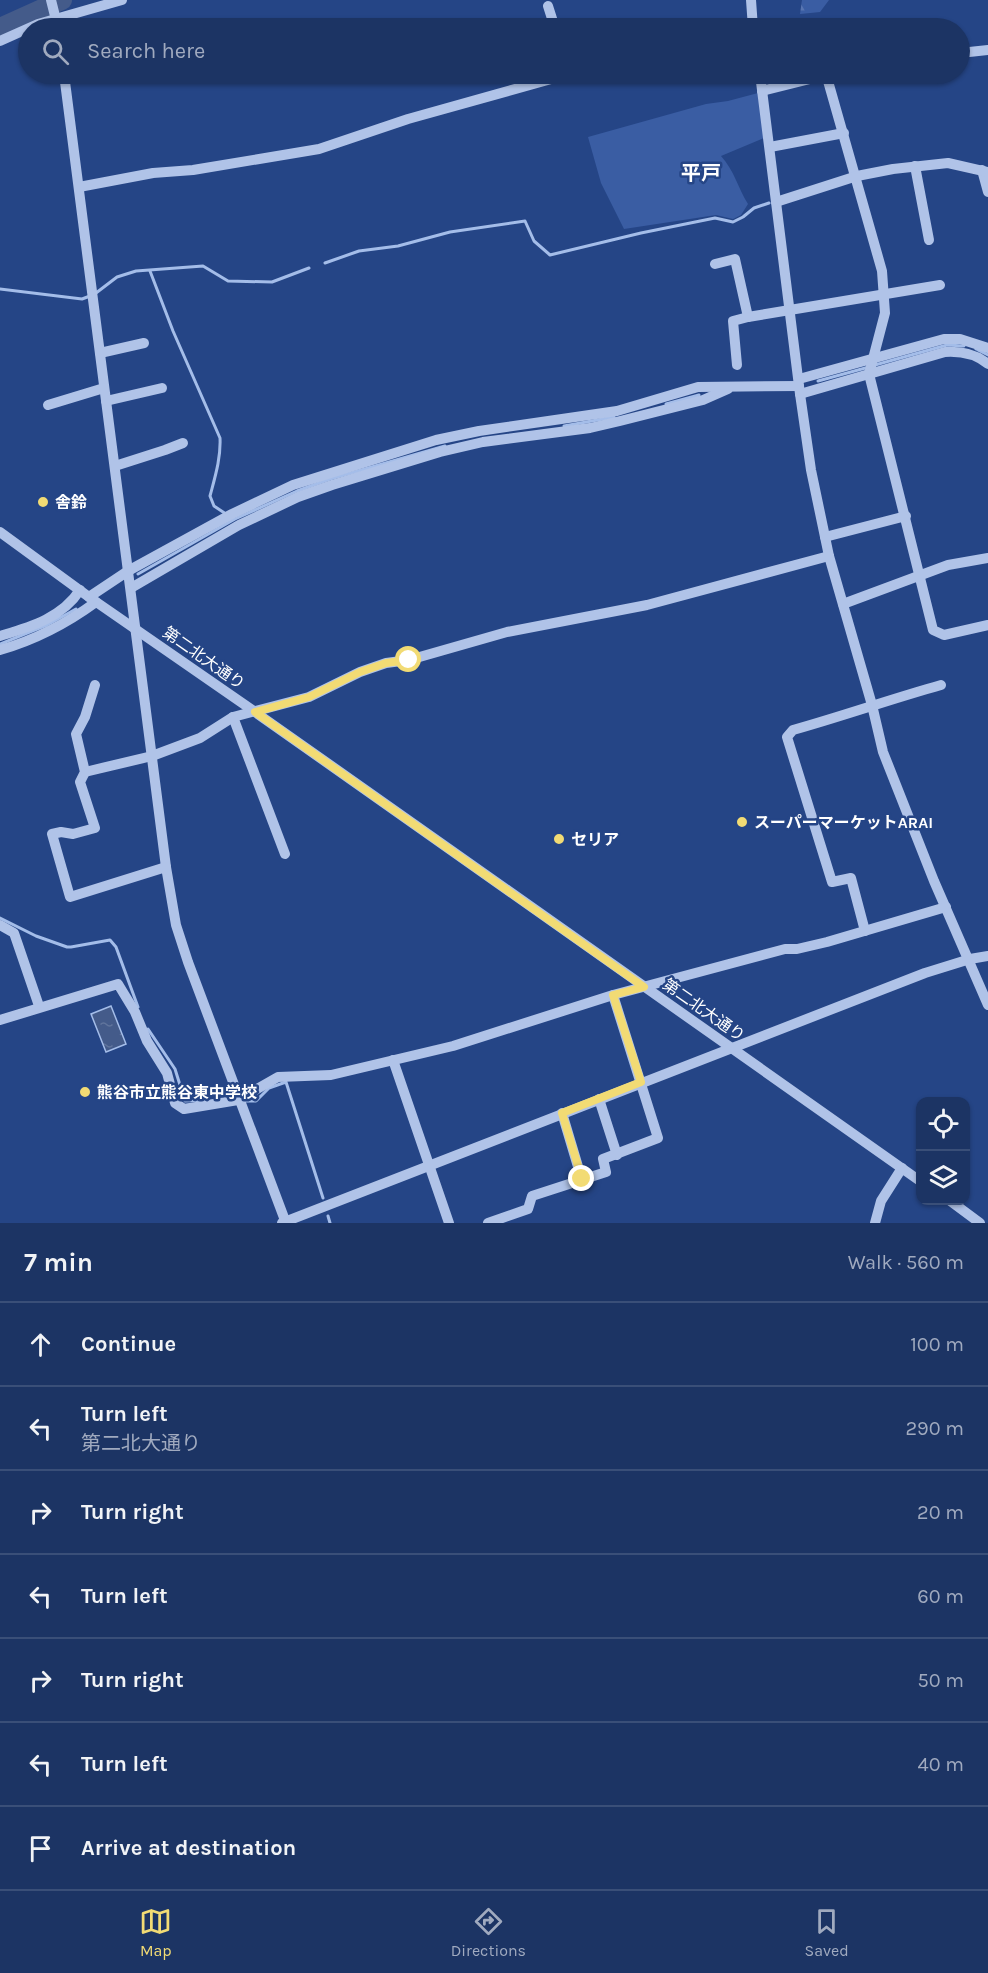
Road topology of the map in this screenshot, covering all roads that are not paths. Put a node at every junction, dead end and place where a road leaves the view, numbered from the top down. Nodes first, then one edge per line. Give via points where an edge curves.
1 (51, 0) edge
2 (122, 0) edge
3 (751, 0) edge
4 (548, 6) dead end
5 (56, 18) edge
6 (71, 18) edge
7 (552, 18) edge
8 (752, 18) edge
9 (18, 33) edge
10 (0, 41) edge
11 (988, 50) edge
12 (970, 51) edge
13 (65, 84) edge
14 (532, 84) edge
15 (761, 84) edge
16 (789, 84) edge
17 (831, 84) edge
18 (762, 91) junction
19 (844, 132) junction
20 (771, 147) junction
21 (915, 166) junction
22 (985, 171) edge
23 (857, 176) junction
24 (79, 187) junction
25 (988, 192) edge
26 (776, 202) junction
27 (928, 240) dead end
28 (715, 264) dead end
29 (940, 285) dead end
30 (884, 293) junction
31 (790, 310) junction
32 (748, 317) junction
33 (144, 343) dead end
34 (988, 348) edge
35 (100, 353) junction
36 (874, 357) junction
37 (988, 364) edge
38 (737, 365) dead end
39 (869, 374) junction
40 (799, 386) junction
41 (104, 388) junction
42 (162, 388) dead end
43 (106, 401) junction
44 (48, 405) dead end
45 (183, 442) dead end
46 (437, 447) junction
47 (115, 466) junction
48 (906, 516) junction
49 (0, 532) edge
50 (825, 537) junction
51 (829, 556) junction
52 (988, 558) edge
53 (129, 571) junction
54 (919, 575) junction
55 (131, 588) junction
56 (88, 596) junction
57 (843, 604) junction
58 (988, 625) edge
59 (136, 630) junction
60 (0, 636) edge
61 (0, 650) edge
62 (95, 685) dead end
63 (941, 685) dead end
64 (872, 705) junction
65 (255, 712) junction
66 (233, 717) junction
67 (153, 756) junction
68 (85, 772) junction
69 (285, 854) dead end
70 (166, 867) junction
71 (946, 908) junction
72 (0, 925) edge
73 (865, 931) junction
74 (988, 956) edge
75 (970, 959) junction
76 (644, 987) junction
77 (613, 995) junction
78 (988, 1005) edge
79 (39, 1006) junction
80 (0, 1020) edge
81 (731, 1048) junction
82 (393, 1060) junction
83 (641, 1082) junction
84 (599, 1099) junction
85 (238, 1100) junction
86 (562, 1113) junction
87 (617, 1155) junction
88 (429, 1165) junction
89 (902, 1168) junction
90 (916, 1177) edge
91 (582, 1179) junction
92 (955, 1205) edge
93 (285, 1223) edge
94 (449, 1223) edge
95 (488, 1223) edge
96 (875, 1223) edge
97 (980, 1223) edge

1 - 5 street
2 - 6 street
3 - 8 street
4 - 7 street
9 - 10 street
11 - 12 street
13 - 24 street
14 - 24 street via 319,149
15 - 18 street
16 - 18 street
17 - 19 street
18 - 20 street
19 - 20 street
19 - 23 street
20 - 26 street
21 - 22 street via 948,163
21 - 23 street
21 - 27 street
22 - 25 street
23 - 26 street
23 - 30 street
24 - 35 street
26 - 31 street
28 - 32 street via 735,259
29 - 30 street
30 - 31 street
30 - 36 street via 885,313
31 - 32 street
31 - 40 street
32 - 38 street via 733,321
33 - 35 street
34 - 36 street via 960,339 944,339
35 - 41 street
36 - 39 street
36 - 40 street
37 - 39 street via 960,351 945,352
39 - 40 street
39 - 48 street
40 - 46 street via 732,387 703,400 620,422
40 - 50 street
41 - 43 street
41 - 44 street
42 - 43 street
43 - 47 street
45 - 47 street
46 - 53 street via 293,485
46 - 55 street via 298,497 239,525
47 - 53 street
48 - 50 street
48 - 54 street
49 - 56 street, 第二北大通り
50 - 51 street
51 - 57 street
51 - 65 street via 647,605 507,632 386,663 309,697
52 - 54 street
53 - 55 street
53 - 56 street
54 - 57 street
54 - 58 street via 933,630 944,634
55 - 59 street
56 - 59 street, 第二北大通り
56 - 60 street via 52,618
56 - 61 street via 59,627
57 - 64 street
59 - 65 street, 第二北大通り
59 - 67 street
62 - 68 street via 76,734
63 - 64 street
64 - 71 street via 883,752
64 - 73 street via 793,730 787,737 832,882 850,878
65 - 66 street
65 - 76 street, 第二北大通り
66 - 67 street via 200,738
66 - 69 street
67 - 68 street
67 - 70 street
68 - 70 street via 80,782 95,828 52,834 70,897
70 - 85 street via 176,925
71 - 73 street
71 - 75 street
72 - 79 street via 14,933
73 - 76 street
74 - 75 street
75 - 78 street
75 - 81 street
76 - 77 street
76 - 81 street, 第二北大通り
77 - 82 street via 453,1046
77 - 83 street
79 - 80 street
79 - 85 street via 118,984 167,1073 175,1103 184,1109
81 - 83 street
81 - 89 street, 第二北大通り
82 - 85 street via 331,1074 278,1077
82 - 88 street
83 - 84 street
83 - 87 street via 658,1138
84 - 86 street
84 - 87 street
85 - 93 street
86 - 88 street
86 - 91 street
87 - 91 street via 603,1159 606,1172
88 - 93 street
88 - 94 street
89 - 90 street, 第二北大通り
89 - 96 street via 881,1201
91 - 95 street via 532,1196 528,1209
92 - 97 street

